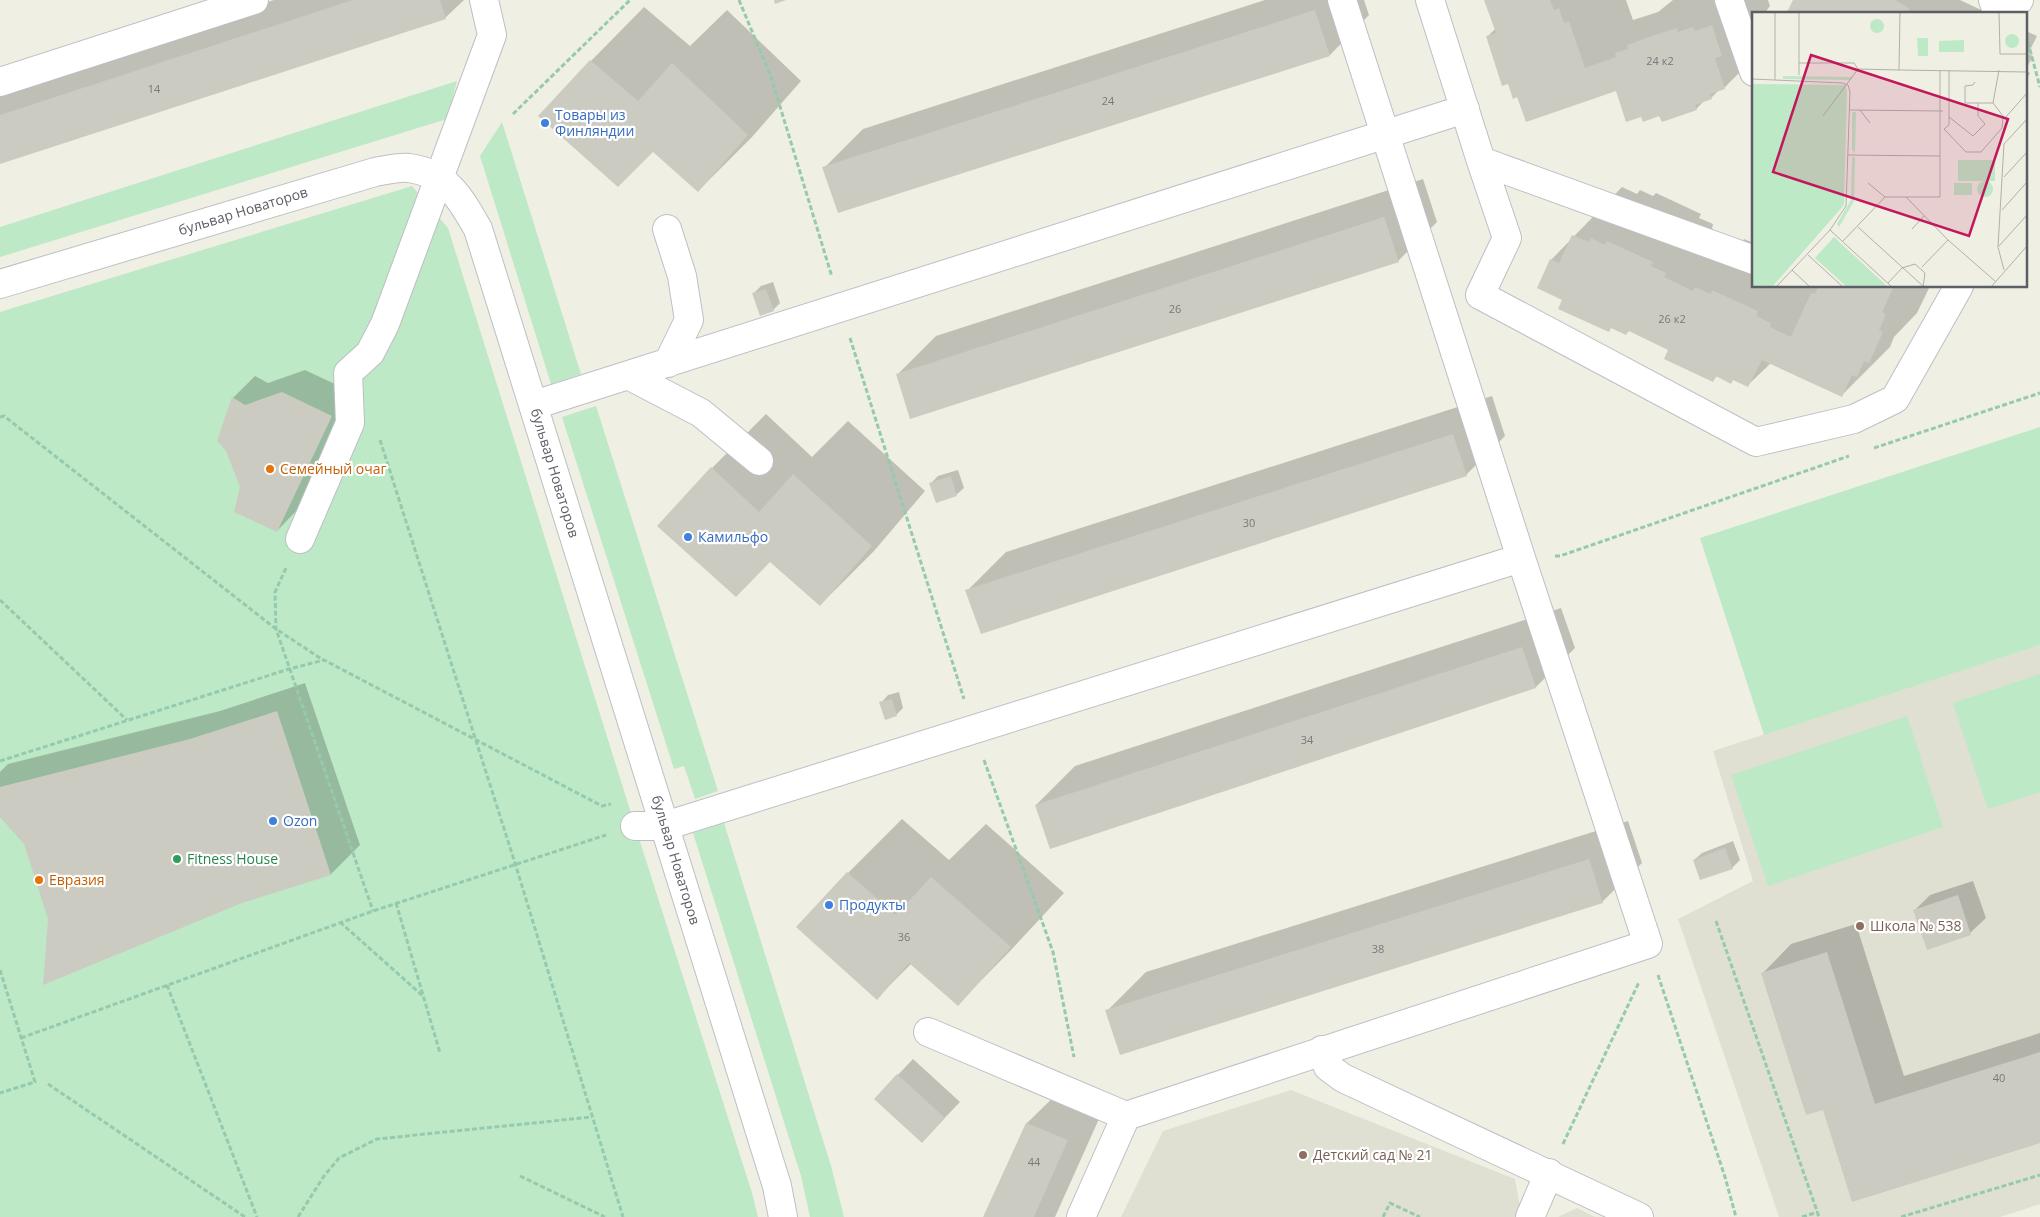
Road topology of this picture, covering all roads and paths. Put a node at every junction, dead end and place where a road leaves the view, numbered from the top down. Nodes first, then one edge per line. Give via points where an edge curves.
1 (254, 0) edge
2 (484, 0) edge
3 (630, 0) edge
4 (739, 0) edge
5 (1342, 0) edge
6 (1430, 0) edge
7 (1729, 0) edge
8 (2028, 42) edge
9 (1752, 66) edge
10 (0, 82) edge
11 (2040, 87) edge
12 (1465, 109) junction
13 (513, 114) dead end
14 (1386, 134) junction
15 (1481, 161) junction
16 (440, 177) junction
17 (667, 228) dead end
18 (1752, 259) edge
19 (0, 284) edge
20 (1958, 288) edge
21 (841, 308) junction
22 (668, 363) junction
23 (628, 375) junction
24 (2040, 394) edge
25 (534, 406) junction
26 (0, 417) edge
27 (379, 437) dead end
28 (1865, 451) dead end
29 (1856, 454) dead end
30 (759, 461) dead end
31 (300, 539) joint
32 (1521, 558) junction
33 (0, 600) edge
34 (276, 629) junction
35 (324, 660) junction
36 (289, 669) junction
37 (127, 720) junction
38 (973, 730) junction
39 (475, 738) junction
40 (0, 762) edge
41 (620, 801) dead end
42 (635, 826) joint
43 (665, 826) junction
44 (514, 863) junction
45 (396, 903) junction
46 (373, 911) junction
47 (1716, 921) dead end
48 (340, 922) junction
49 (1650, 949) junction
50 (0, 970) edge
51 (168, 985) junction
52 (424, 997) junction
53 (928, 1032) dead end
54 (21, 1038) junction
55 (1322, 1050) junction
56 (440, 1053) dead end
57 (48, 1084) dead end
58 (0, 1093) edge
59 (1082, 1097) junction
60 (1126, 1116) junction
61 (592, 1117) junction
62 (1550, 1173) junction
63 (2040, 1175) edge
64 (520, 1176) dead end
65 (1818, 1212) junction
66 (245, 1217) edge
67 (257, 1217) edge
68 (298, 1217) edge
69 (605, 1217) edge
70 (623, 1217) edge
71 (783, 1217) edge
72 (1081, 1217) edge
73 (1383, 1217) edge
74 (1420, 1217) edge
75 (1530, 1217) edge
76 (1639, 1217) edge
77 (1736, 1217) edge
78 (1802, 1217) edge
79 (1820, 1217) edge
80 (1901, 1217) edge

1 - 10 street
2 - 16 street via 492,35
3 - 13 path
4 - 21 path via 771,77
5 - 14 street
6 - 12 street
7 - 9 street
8 - 11 path
12 - 14 street
12 - 15 street
14 - 21 street
14 - 32 street
15 - 18 street
15 - 20 street via 1507,238 1480,295 1756,442 1854,419 1895,400
16 - 19 street, бульвар Новаторов via 409,168 375,172
16 - 25 street, бульвар Новаторов via 460,197 478,229
16 - 31 street via 385,324 370,353 348,373 350,423
17 - 22 street via 682,276 689,320
21 - 22 street
21 - 38 path
22 - 23 street
23 - 25 street
23 - 30 street via 701,413
24 - 28 path
25 - 43 street, бульвар Новаторов
26 - 34 path via 4,416
27 - 39 path
29 - 32 path via 1560,556
31 - 34 path via 275,592
32 - 38 street
32 - 49 street
33 - 37 path
34 - 35 path
34 - 36 path
35 - 36 path
35 - 39 path
36 - 37 path
36 - 46 path
37 - 40 path
38 - 43 street
38 - 59 path via 1053,952
39 - 41 path via 602,806
39 - 44 path
42 - 43 street
42 - 44 path
43 - 71 street, бульвар Новаторов via 777,1186
44 - 45 path
44 - 61 path
45 - 46 path
45 - 52 path
46 - 48 path
47 - 65 path
48 - 51 path
48 - 52 path
49 - 55 street
49 - 62 path
49 - 77 path
50 - 54 path
51 - 54 path
51 - 67 path
52 - 56 path
53 - 59 street
54 - 58 path via 35,1082
55 - 60 street
55 - 62 street via 1328,1066 1343,1078
57 - 66 path
59 - 60 street
60 - 72 street
61 - 68 path via 377,1139 339,1158
61 - 70 path
62 - 75 street
62 - 76 street
63 - 80 path
64 - 69 path
65 - 78 path
65 - 79 path
73 - 74 path via 1390,1203

